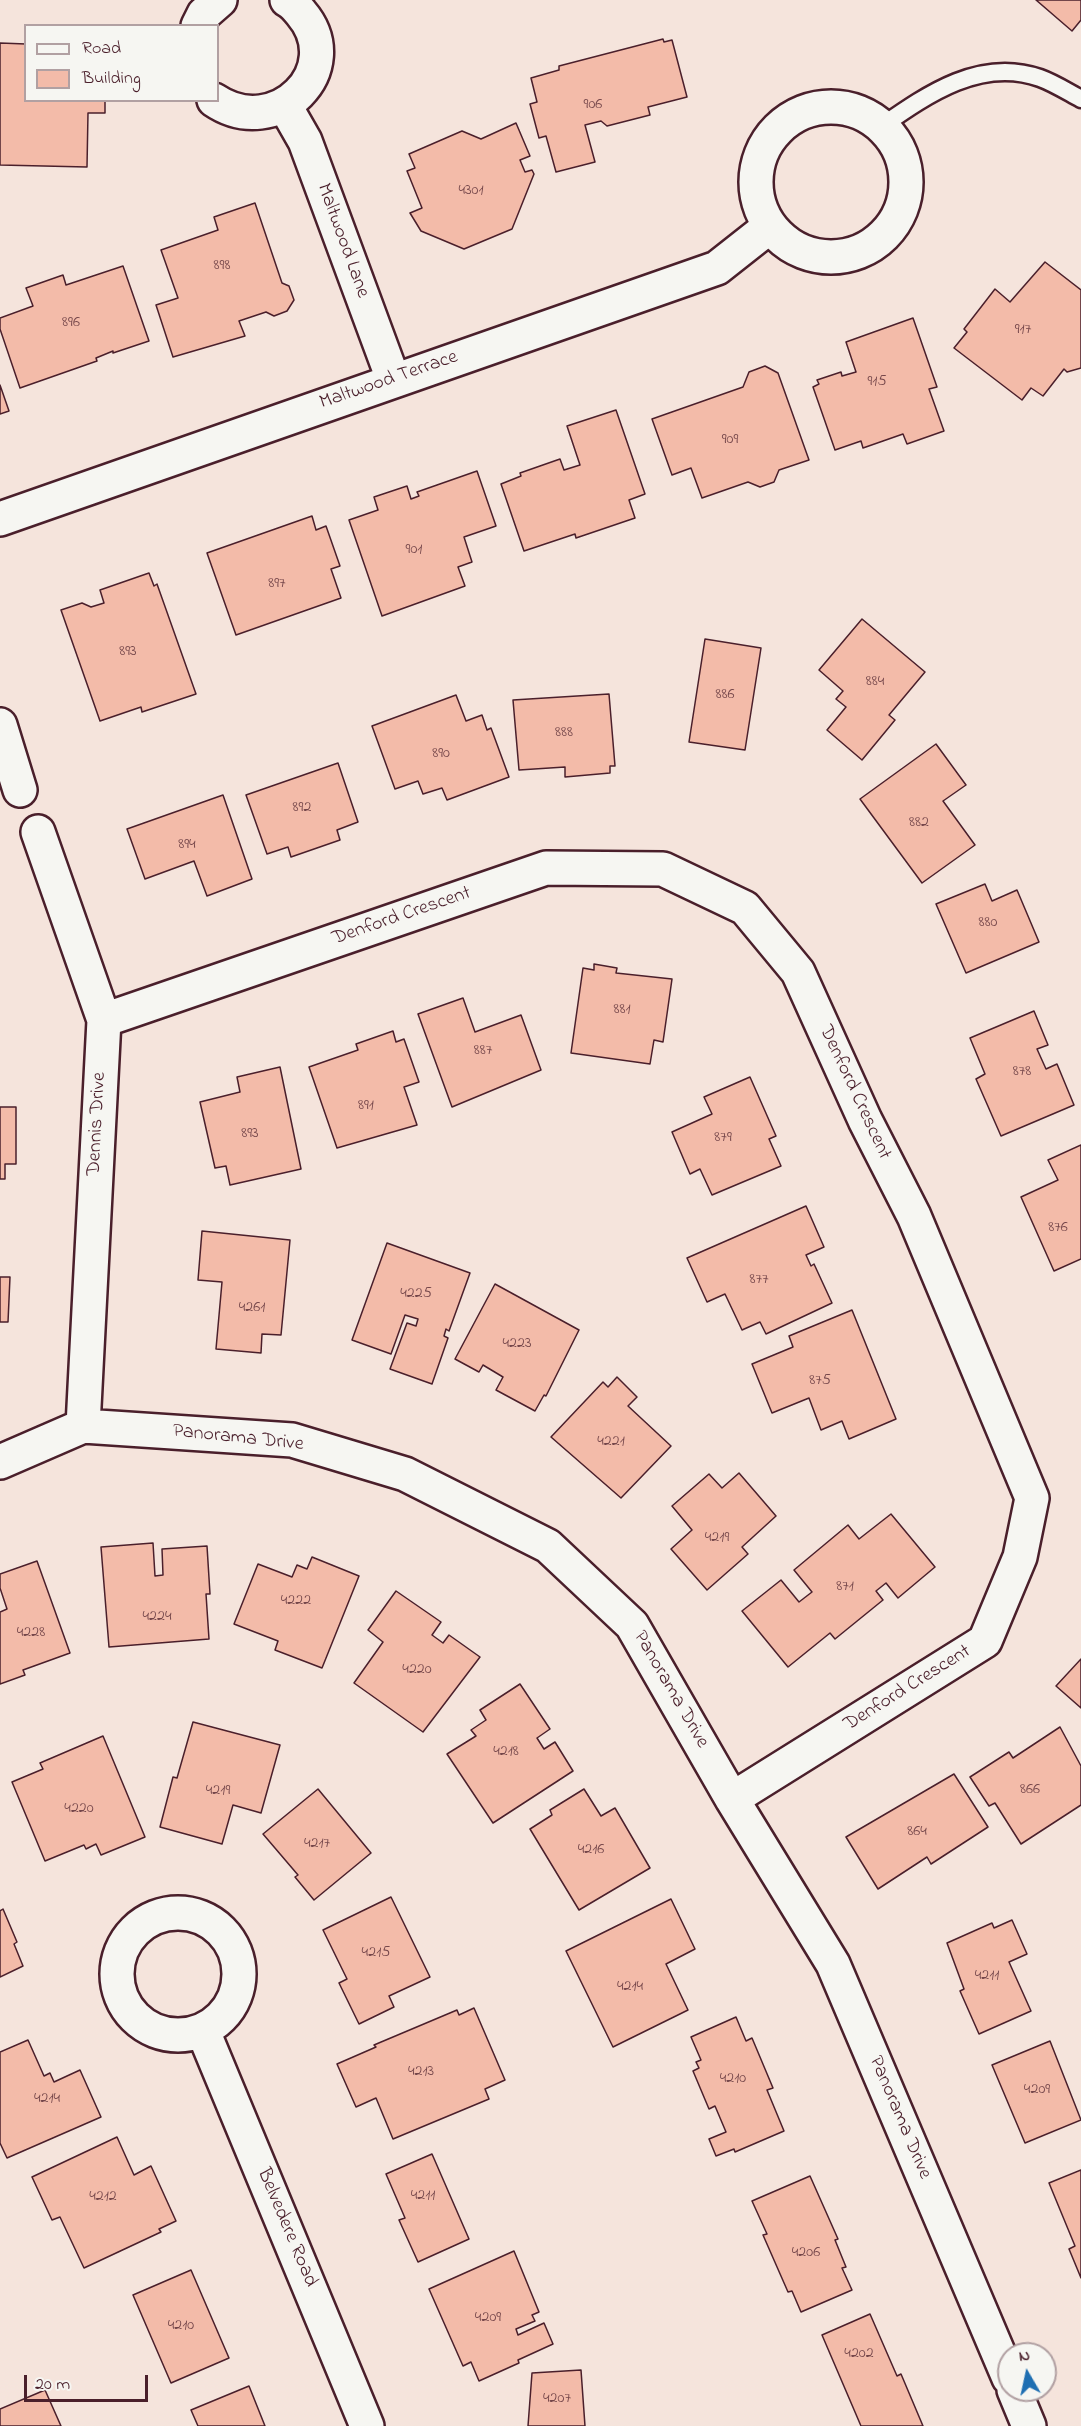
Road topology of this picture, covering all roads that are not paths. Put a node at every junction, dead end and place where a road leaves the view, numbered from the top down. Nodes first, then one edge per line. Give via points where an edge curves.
1 (220, 0) edge
2 (287, 0) edge
3 (199, 24) edge
4 (1081, 99) edge
5 (218, 102) edge
6 (285, 106) junction
7 (882, 126) junction
8 (769, 227) junction
9 (393, 379) junction
10 (0, 519) edge
11 (0, 725) edge
12 (20, 790) dead end
13 (38, 832) dead end
14 (104, 1020) junction
15 (83, 1426) junction
16 (0, 1462) edge
17 (732, 1800) junction
18 (203, 2031) dead end
19 (997, 2350) edge
20 (1019, 2402) edge
21 (368, 2426) edge
22 (1029, 2426) edge

1 - 3 street
2 - 6 street via 308,21 316,44 314,69 303,90
4 - 7 lane via 1040,78 1014,72 984,74 951,83
5 - 6 street via 237,112 261,114
6 - 9 street, Maltwood Lane via 305,141
7 - 8 street via 855,110 823,107 793,117 769,138 757,166 756,198
7 - 8 street via 900,152 907,183 900,213 882,239 854,254 822,258 792,248
8 - 9 street, Maltwood Terrace via 717,268
9 - 10 street, Maltwood Terrace
11 - 12 street
13 - 14 street, Dennis Drive
14 - 15 street, Dennis Drive
14 - 17 street, Denford Crescent via 546,868 663,869 744,908 798,972 865,1120 914,1216 1032,1498 1020,1557 986,1641
15 - 16 street, Panorama Drive
15 - 17 street, Panorama Drive via 292,1440 405,1474 548,1546 632,1624
17 - 19 street, Panorama Drive via 833,1964
18 - 21 street, Belvedere Road
20 - 22 street

